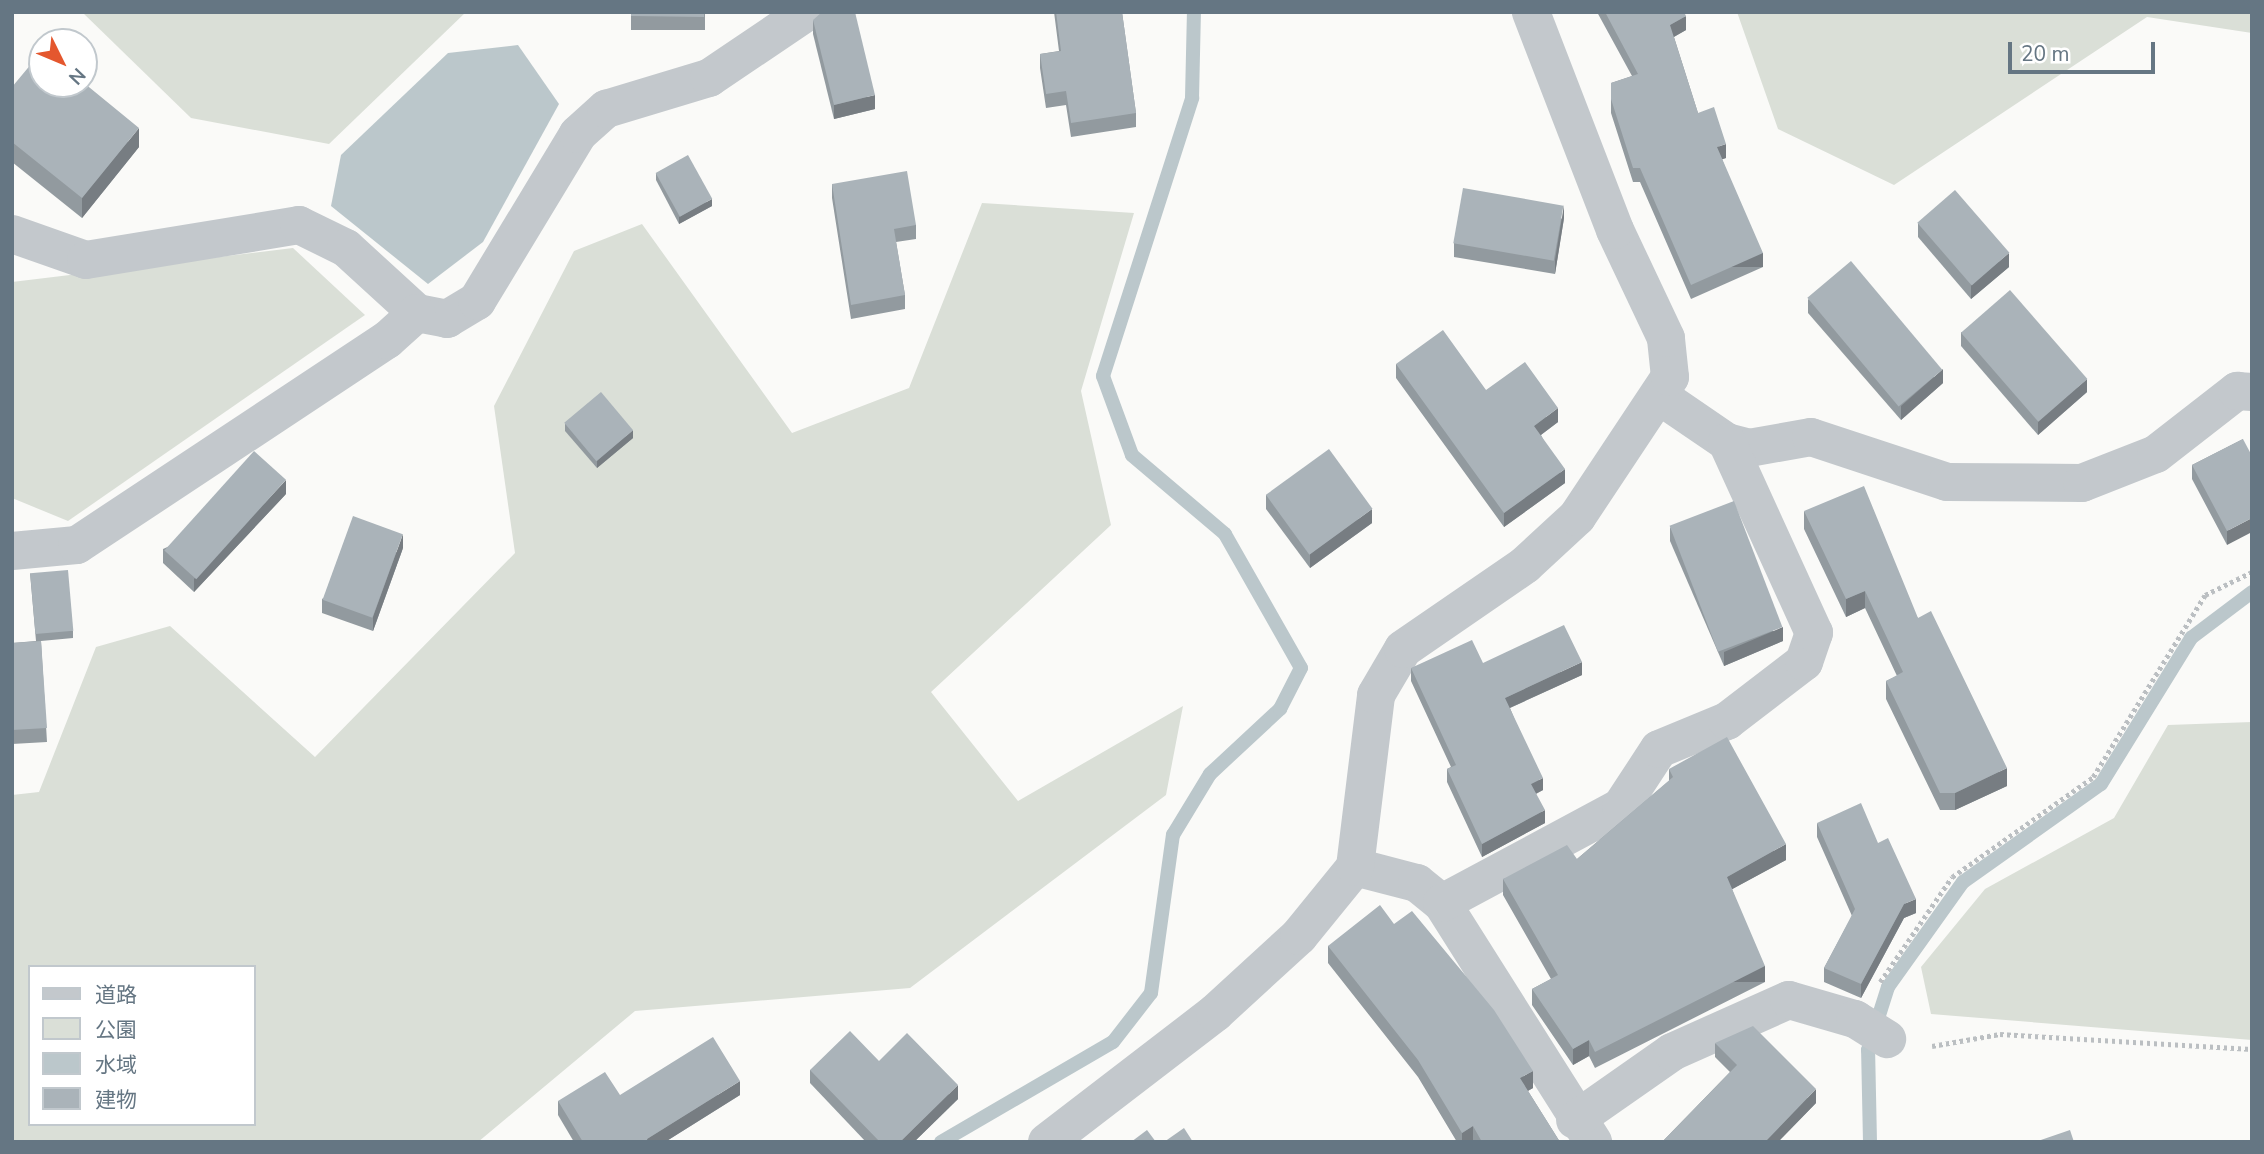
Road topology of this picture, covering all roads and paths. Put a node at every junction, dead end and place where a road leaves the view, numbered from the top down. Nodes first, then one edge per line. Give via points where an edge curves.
1 (807, 12) edge
2 (1531, 12) edge
3 (12, 233) edge
4 (417, 313) junction
5 (2252, 392) edge
6 (1661, 397) junction
7 (1727, 442) junction
8 (12, 551) edge
9 (2252, 572) edge
10 (1355, 867) junction
11 (1442, 903) junction
12 (1855, 1019) junction
13 (1887, 1039) dead end
14 (1926, 1047) dead end
15 (2252, 1049) edge
16 (1584, 1131) edge
17 (1047, 1142) edge

1 - 4 street via 709,78 606,109 579,134 477,301 447,319
2 - 6 street via 1615,230 1666,338 1670,377
3 - 4 street via 86,260 299,225 346,248
4 - 8 street via 387,340 78,545
5 - 7 street via 2237,391 2156,454 2082,483 1947,482 1811,437 1749,448
6 - 7 street
6 - 10 street via 1577,517 1525,565 1403,649 1376,695
7 - 11 street via 1814,633 1804,662 1727,721 1660,749 1621,807
9 - 12 path via 2205,594 2093,777 1952,877
10 - 11 street via 1417,883
10 - 17 street via 1299,936 1215,1013
11 - 16 street
12 - 13 street
12 - 16 street via 1789,1000 1672,1052
14 - 15 path via 2000,1034

